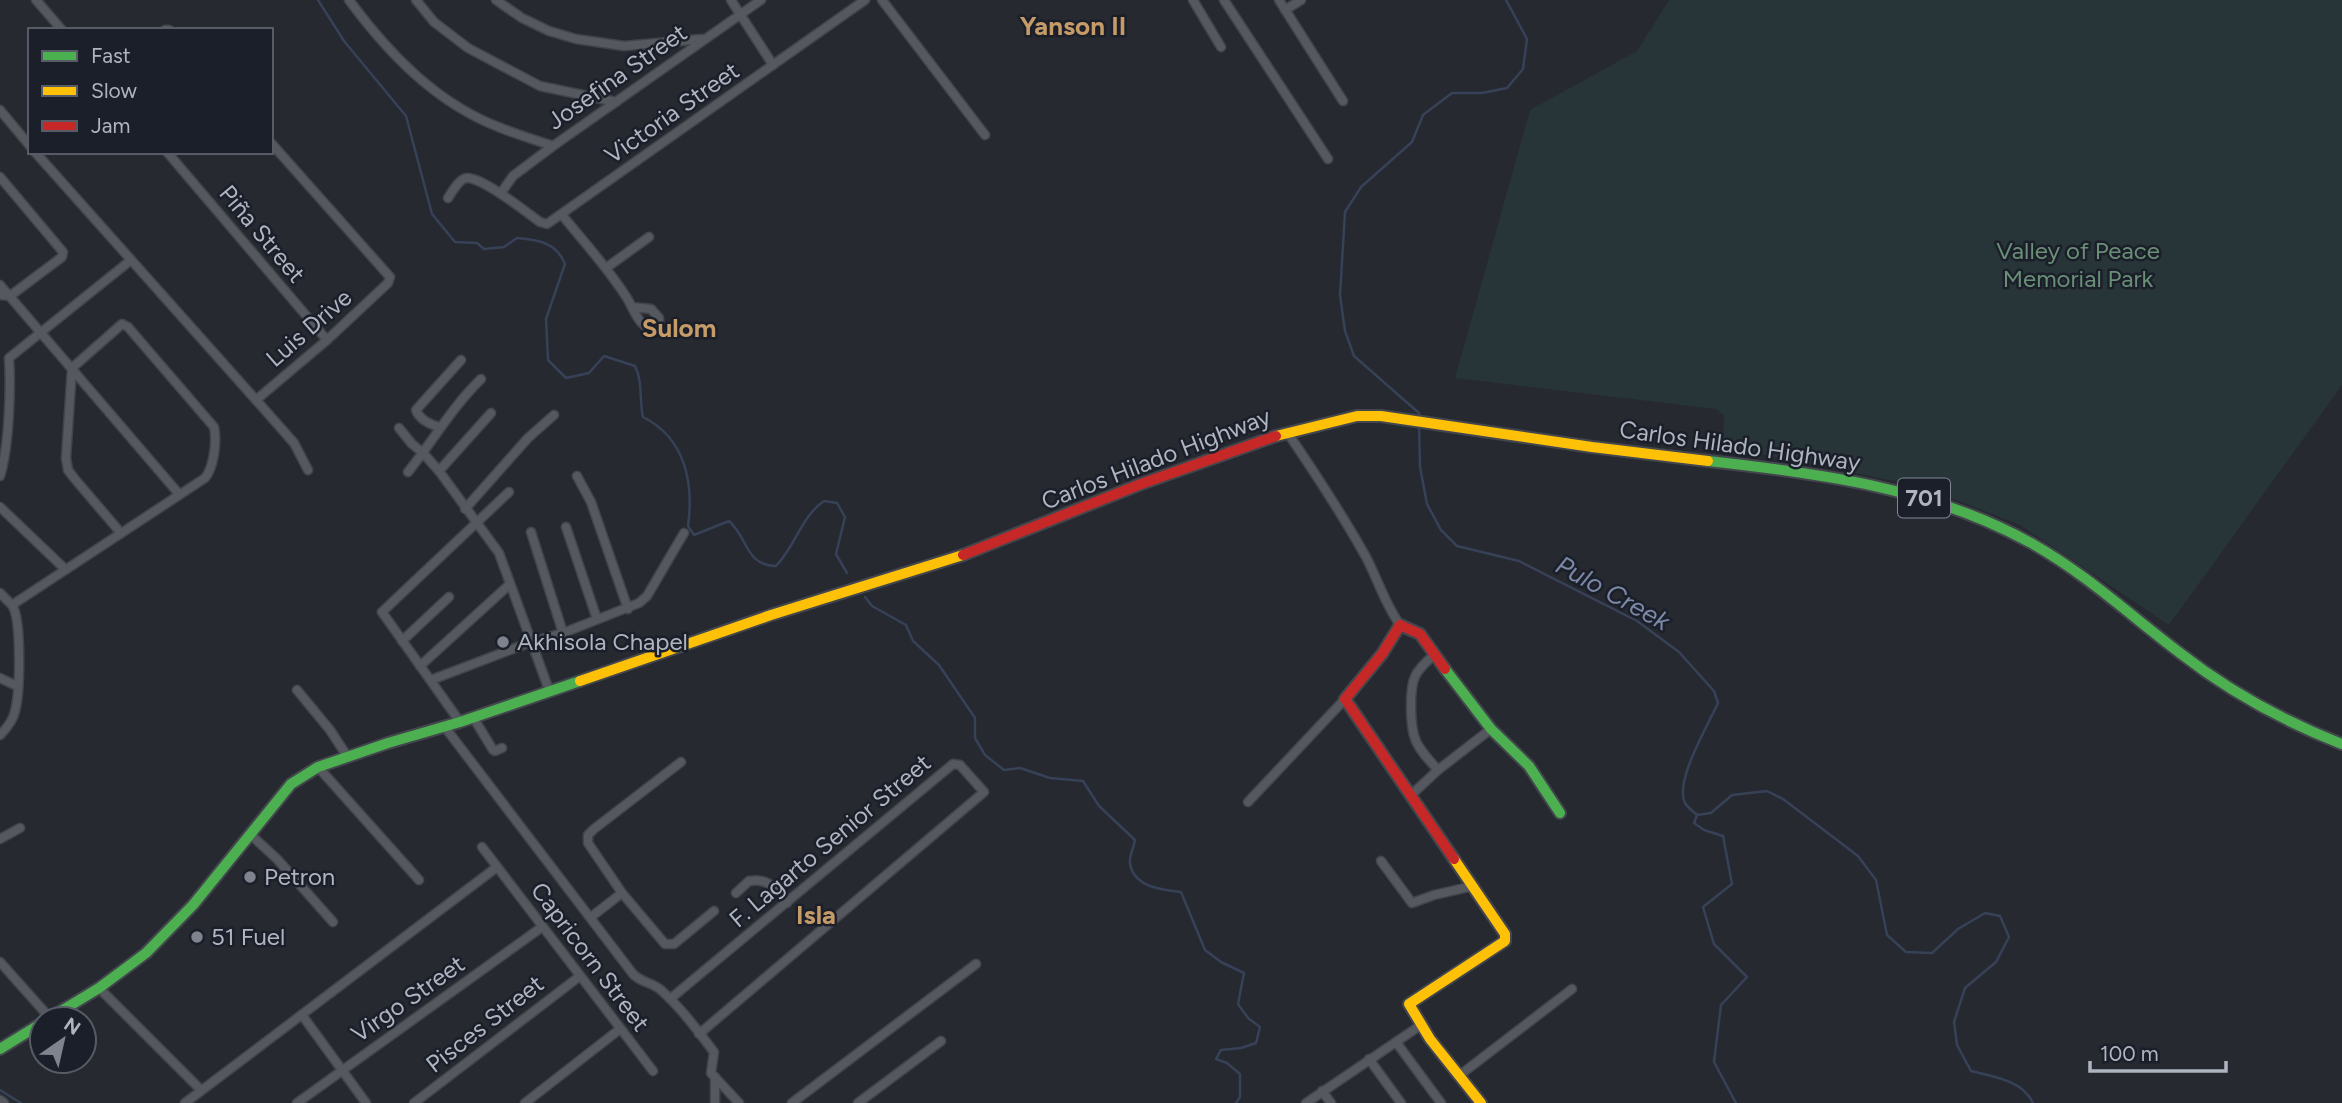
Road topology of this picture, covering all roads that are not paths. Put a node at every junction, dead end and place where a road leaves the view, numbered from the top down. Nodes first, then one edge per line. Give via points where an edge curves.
1 (36, 0) edge
2 (349, 0) edge
3 (416, 0) edge
4 (496, 0) edge
5 (731, 0) edge
6 (761, 0) edge
7 (865, 0) edge
8 (882, 0) edge
9 (1193, 0) edge
10 (1224, 0) edge
11 (1279, 0) edge
12 (1301, 0) edge
13 (1285, 10) junction
14 (741, 15) junction
15 (60, 28) edge
16 (705, 39) junction
17 (1221, 47) dead end
18 (774, 65) junction
19 (1343, 101) dead end
20 (616, 102) junction
21 (0, 110) edge
22 (985, 135) dead end
23 (28, 143) edge
24 (273, 145) edge
25 (553, 146) junction
26 (37, 154) edge
27 (169, 154) edge
28 (1328, 159) dead end
29 (0, 177) edge
30 (501, 193) junction
31 (448, 198) dead end
32 (562, 215) junction
33 (649, 237) dead end
34 (131, 260) junction
35 (606, 268) junction
36 (0, 285) edge
37 (5, 295) edge
38 (632, 307) dead end
39 (42, 333) junction
40 (327, 340) junction
41 (5, 358) edge
42 (461, 360) dead end
43 (72, 368) junction
44 (481, 379) dead end
45 (256, 400) junction
46 (491, 413) dead end
47 (554, 415) dead end
48 (439, 427) junction
49 (399, 428) dead end
50 (1287, 432) junction
51 (423, 453) junction
52 (308, 470) dead end
53 (439, 471) junction
54 (408, 472) dead end
55 (0, 476) edge
56 (576, 476) dead end
57 (509, 492) dead end
58 (179, 494) junction
59 (0, 507) edge
60 (465, 509) junction
61 (475, 522) junction
62 (566, 527) dead end
63 (531, 531) dead end
64 (120, 532) junction
65 (684, 533) dead end
66 (65, 569) junction
67 (510, 584) junction
68 (0, 593) edge
69 (449, 597) dead end
70 (12, 605) junction
71 (628, 608) junction
72 (597, 620) junction
73 (1400, 625) junction
74 (563, 633) junction
75 (402, 641) junction
76 (531, 642) junction
77 (1435, 654) junction
78 (420, 666) junction
79 (0, 678) edge
80 (431, 680) junction
81 (17, 685) junction
82 (297, 690) dead end
83 (550, 690) junction
84 (1345, 699) junction
85 (473, 717) junction
86 (460, 722) junction
87 (444, 726) junction
88 (1491, 729) junction
89 (0, 734) edge
90 (2342, 744) edge
91 (502, 748) dead end
92 (347, 756) junction
93 (681, 762) dead end
94 (318, 767) junction
95 (1438, 770) junction
96 (1410, 796) junction
97 (1248, 802) dead end
98 (1560, 813) dead end
99 (20, 828) dead end
100 (250, 834) junction
101 (0, 839) edge
102 (482, 847) dead end
103 (1381, 861) dead end
104 (497, 867) junction
105 (419, 880) dead end
106 (1473, 886) junction
107 (622, 893) junction
108 (737, 893) dead end
109 (787, 902) junction
110 (714, 911) dead end
111 (591, 917) junction
112 (333, 922) dead end
113 (542, 927) junction
114 (0, 962) edge
115 (976, 964) dead end
116 (580, 976) junction
117 (99, 988) junction
118 (1572, 989) dead end
119 (670, 999) junction
120 (35, 1005) edge
121 (71, 1005) edge
122 (302, 1015) junction
123 (1420, 1025) junction
124 (620, 1029) junction
125 (28, 1032) edge
126 (699, 1034) junction
127 (941, 1041) dead end
128 (1396, 1042) junction
129 (0, 1049) edge
130 (1369, 1059) junction
131 (341, 1070) junction
132 (653, 1071) dead end
133 (1460, 1075) junction
134 (715, 1077) junction
135 (201, 1090) junction
136 (1322, 1091) junction
137 (185, 1103) edge
138 (297, 1103) edge
139 (366, 1103) edge
140 (414, 1103) edge
141 (525, 1103) edge
142 (715, 1103) edge
143 (738, 1103) edge
144 (792, 1103) edge
145 (858, 1103) edge
146 (1306, 1103) edge
147 (1331, 1103) edge
148 (1401, 1103) edge
149 (1441, 1103) edge
150 (1481, 1103) edge

1 - 15 street
2 - 25 street via 395,57 437,93 499,128
3 - 20 street via 468,48 540,86
4 - 16 street via 522,18 576,39 624,47
5 - 14 street
6 - 14 street, Josefina Street
7 - 18 street, Victoria Street
8 - 22 street
9 - 17 street
10 - 28 street
11 - 13 street
12 - 13 street
13 - 19 street
14 - 16 street, Josefina Street
14 - 18 street
16 - 20 street, Josefina Street
18 - 32 street, Victoria Street
20 - 25 street, Josefina Street
21 - 23 street
24 - 40 street, Luis Drive via 390,277
25 - 30 street, Josefina Street via 513,176
26 - 34 street, Luis Drive
27 - 40 street, Piña Street
29 - 37 street via 63,252
30 - 31 street via 466,178
30 - 32 street via 540,222 547,224
32 - 35 street
33 - 35 street
34 - 39 street
34 - 45 street, Luis Drive
35 - 38 street
36 - 37 street
37 - 39 street
39 - 41 street
39 - 43 street
40 - 45 street, Luis Drive
41 - 55 street via 11,380
42 - 48 street via 416,411 427,423
43 - 58 street
43 - 58 street via 125,324 189,397 214,427 215,435 207,475
43 - 64 street via 66,464
44 - 48 street
45 - 52 street via 295,443
46 - 53 street
47 - 60 street
48 - 51 street
49 - 51 street
50 - 73 street via 1339,508
50 - 83 main road, Carlos Hilado Highway / 701 via 962,555
50 - 90 main road, Carlos Hilado Highway / 701 via 1357,416 1406,419 1895,490 2005,529 2065,564 2246,699 2282,720
51 - 53 street
51 - 54 street
53 - 60 street
56 - 71 street via 591,502
57 - 61 street
58 - 64 street
59 - 66 street
60 - 61 street
61 - 67 street via 497,550
61 - 75 street via 382,610
62 - 72 street
63 - 74 street
64 - 66 street
65 - 71 street via 647,596
66 - 70 street
67 - 76 street
67 - 78 street
68 - 70 street
69 - 75 street
70 - 81 street via 18,618
71 - 72 street
72 - 74 street
73 - 77 main road via 1420,634
73 - 84 main road
74 - 76 street
75 - 78 street
76 - 80 street
76 - 83 street
77 - 88 main road
77 - 95 street via 1419,668 1411,684 1411,731
78 - 80 street
79 - 81 street
80 - 86 street
81 - 89 street via 16,709
82 - 92 street
83 - 85 main road, Carlos Hilado Highway / 701
84 - 96 main road
84 - 97 street
85 - 86 main road, Carlos Hilado Highway / 701
85 - 91 street via 493,750
86 - 87 main road, Carlos Hilado Highway / 701
87 - 92 main road, Carlos Hilado Highway / 701
87 - 111 street
88 - 95 street
88 - 98 main road via 1529,766
92 - 94 main road, Carlos Hilado Highway / 701
93 - 107 street via 588,835 588,843
94 - 100 main road, Carlos Hilado Highway / 701 via 291,784
94 - 105 street
95 - 96 street
96 - 106 main road
99 - 101 street
100 - 112 street
100 - 117 main road, Carlos Hilado Highway / 701 via 168,932
102 - 104 street, Capricorn Street
103 - 106 street via 1412,903
104 - 113 street, Capricorn Street
104 - 122 street
106 - 123 main road via 1505,934 1505,942 1412,1000 1410,1010
107 - 110 street via 668,945
107 - 111 street
108 - 109 street via 749,881 766,881
109 - 119 street, F. Lagarto Senior Street
109 - 126 street, F. Lagarto Senior Street via 953,764 960,765 984,792
111 - 119 street via 637,979 655,985
113 - 116 street, Capricorn Street
113 - 131 street, Virgo Street
114 - 120 street
115 - 144 street
116 - 124 street, Capricorn Street
116 - 140 street, Pisces Street
117 - 121 main road, Carlos Hilado Highway / 701
117 - 135 street
118 - 133 street
119 - 126 street
122 - 131 street
122 - 135 street
123 - 128 street
123 - 133 main road
124 - 132 street, Capricorn Street
124 - 141 street
125 - 129 main road, Carlos Hilado Highway / 701
126 - 134 street via 714,1052 711,1073
127 - 145 street
128 - 130 street
128 - 149 street
130 - 136 street
130 - 148 street
131 - 138 street, Virgo Street
131 - 139 street
133 - 150 main road
134 - 142 street
134 - 143 street
135 - 137 street
136 - 146 street
136 - 147 street

